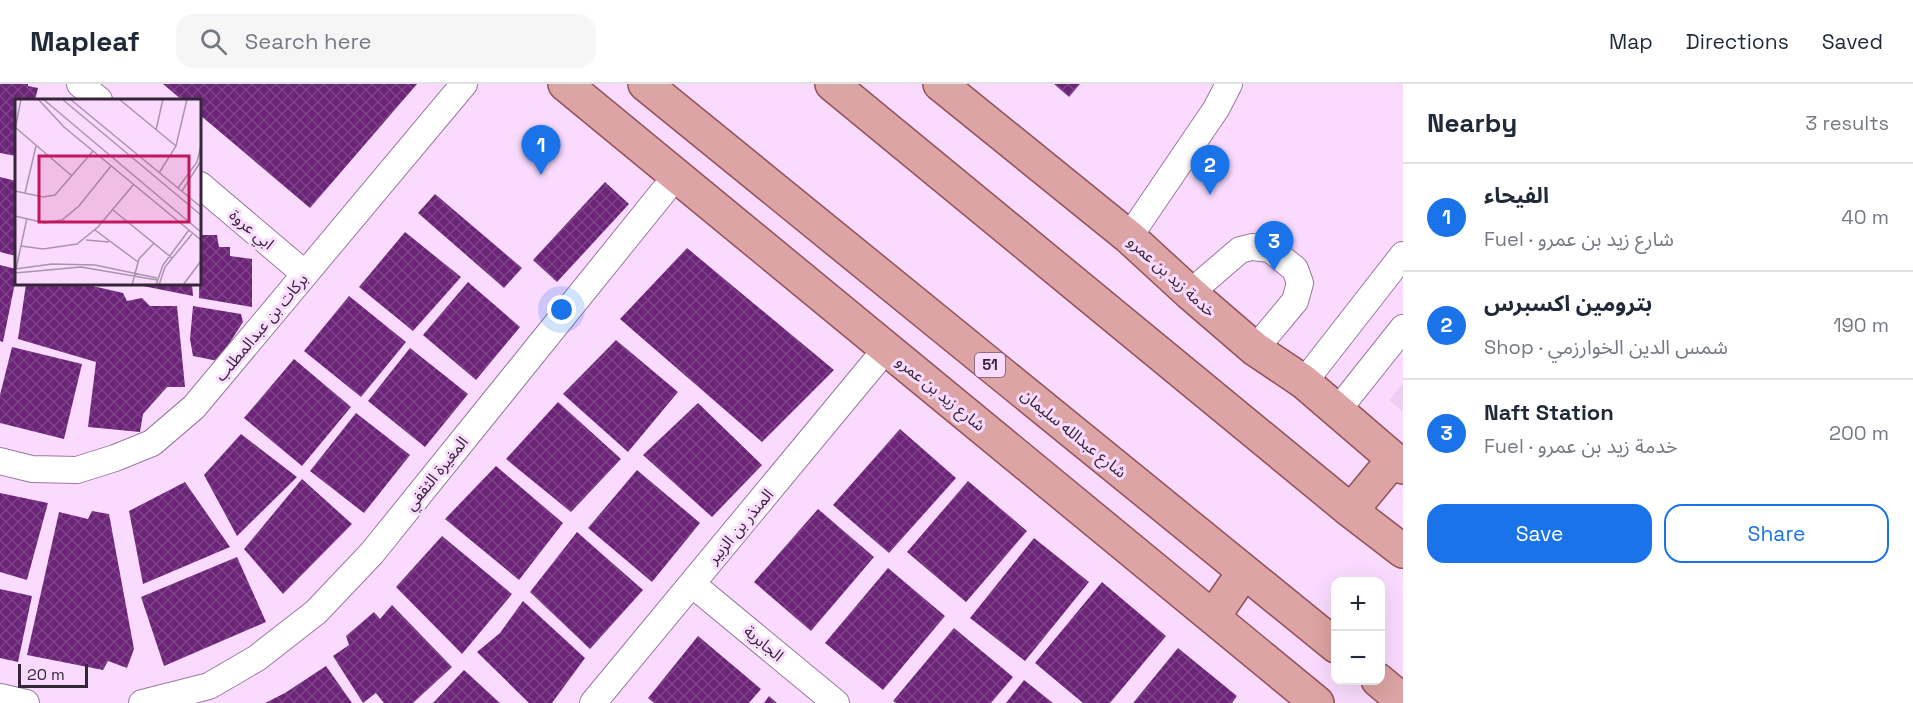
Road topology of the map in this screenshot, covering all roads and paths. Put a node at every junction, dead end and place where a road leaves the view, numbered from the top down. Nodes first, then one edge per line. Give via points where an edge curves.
1 (80, 84) edge
2 (464, 84) edge
3 (565, 84) edge
4 (645, 84) edge
5 (832, 84) edge
6 (940, 84) edge
7 (1229, 84) edge
8 (98, 99) edge
9 (676, 176) junction
10 (201, 186) edge
11 (1129, 237) junction
12 (1403, 255) edge
13 (305, 274) junction
14 (1190, 293) junction
15 (1403, 328) edge
16 (886, 349) junction
17 (1255, 349) junction
18 (1305, 382) junction
19 (1337, 411) junction
20 (0, 461) edge
21 (1399, 463) edge
22 (1351, 511) junction
23 (1403, 551) edge
24 (1244, 572) junction
25 (692, 584) junction
26 (1213, 617) junction
27 (1331, 643) edge
28 (1383, 685) edge
29 (0, 697) edge
30 (1403, 701) edge
31 (26, 703) edge
32 (142, 703) edge
33 (593, 703) edge
34 (836, 703) edge
35 (1317, 703) edge

1 - 8 street
2 - 13 street, بركات بن عبدالمطلب
3 - 9 main road, شارع زيد بن عمرو
4 - 24 main road, شارع عبدالله سليمان / 51
5 - 22 main road
6 - 11 main road, خدمة زيد بن عمرو
7 - 11 street
9 - 16 main road, شارع زيد بن عمرو
9 - 32 street, المغيرة الثقفي via 372,553 316,612 257,658 209,686
10 - 13 street, ابي عروة
11 - 14 main road, خدمة زيد بن عمرو
12 - 18 street
13 - 20 street, بركات بن عبدالمطلب via 194,407 152,444 77,470 32,469
14 - 17 main road, خدمة زيد بن عمرو
14 - 17 street via 1240,250 1252,247 1270,249 1295,269 1300,283 1295,301
15 - 19 street
16 - 25 street, المنذر بن الزبير
16 - 26 main road, شارع زيد بن عمرو
17 - 18 main road, خدمة زيد بن عمرو
18 - 19 main road, خدمة زيد بن عمرو
19 - 21 main road, خدمة زيد بن عمرو
21 - 22 main road
22 - 23 main road
24 - 26 main road
24 - 27 main road, شارع عبدالله سليمان / 51
25 - 33 street, المنذر بن الزبير
25 - 34 street, الجابرية
26 - 35 main road, شارع زيد بن عمرو
28 - 30 main road
29 - 31 street

